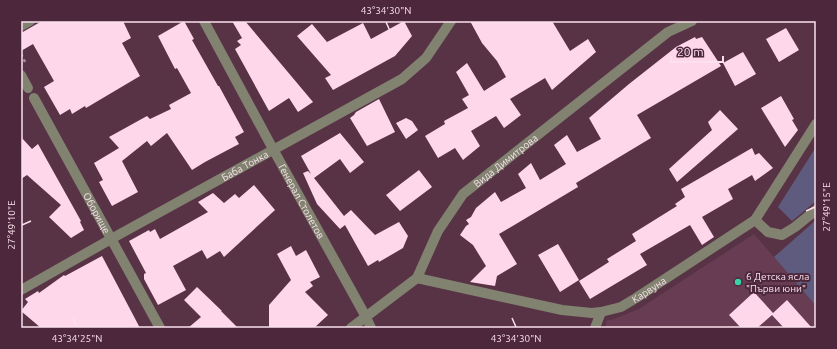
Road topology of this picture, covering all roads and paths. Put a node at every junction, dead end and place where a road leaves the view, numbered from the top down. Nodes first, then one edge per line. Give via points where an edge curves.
1 (30, 21) edge
2 (204, 21) edge
3 (452, 21) edge
4 (692, 21) edge
5 (21, 26) edge
6 (21, 75) edge
7 (28, 88) dead end
8 (34, 98) dead end
9 (816, 124) edge
10 (273, 149) junction
11 (816, 210) edge
12 (755, 220) junction
13 (111, 239) junction
14 (418, 278) junction
15 (21, 290) edge
16 (601, 312) junction
17 (366, 317) junction
18 (160, 328) edge
19 (351, 328) edge
20 (371, 328) edge
21 (595, 328) edge

1 - 5 street
2 - 10 street, Генерал Столетов
3 - 10 street, Баба Тонка via 426,58 402,79
4 - 14 street, Вида Димитрова via 668,32 463,194 438,231
6 - 7 street
8 - 13 street, Оборище
9 - 12 street, Карвуна
10 - 13 street, Баба Тонка
10 - 17 street, Генерал Столетов
11 - 12 street via 782,235 768,232
12 - 16 street, Карвуна via 621,307
13 - 15 street, Баба Тонка
13 - 18 street, Оборище
14 - 16 street, Карвуна via 562,310
14 - 17 street
16 - 21 street
17 - 19 street
17 - 20 street, Генерал Столетов

